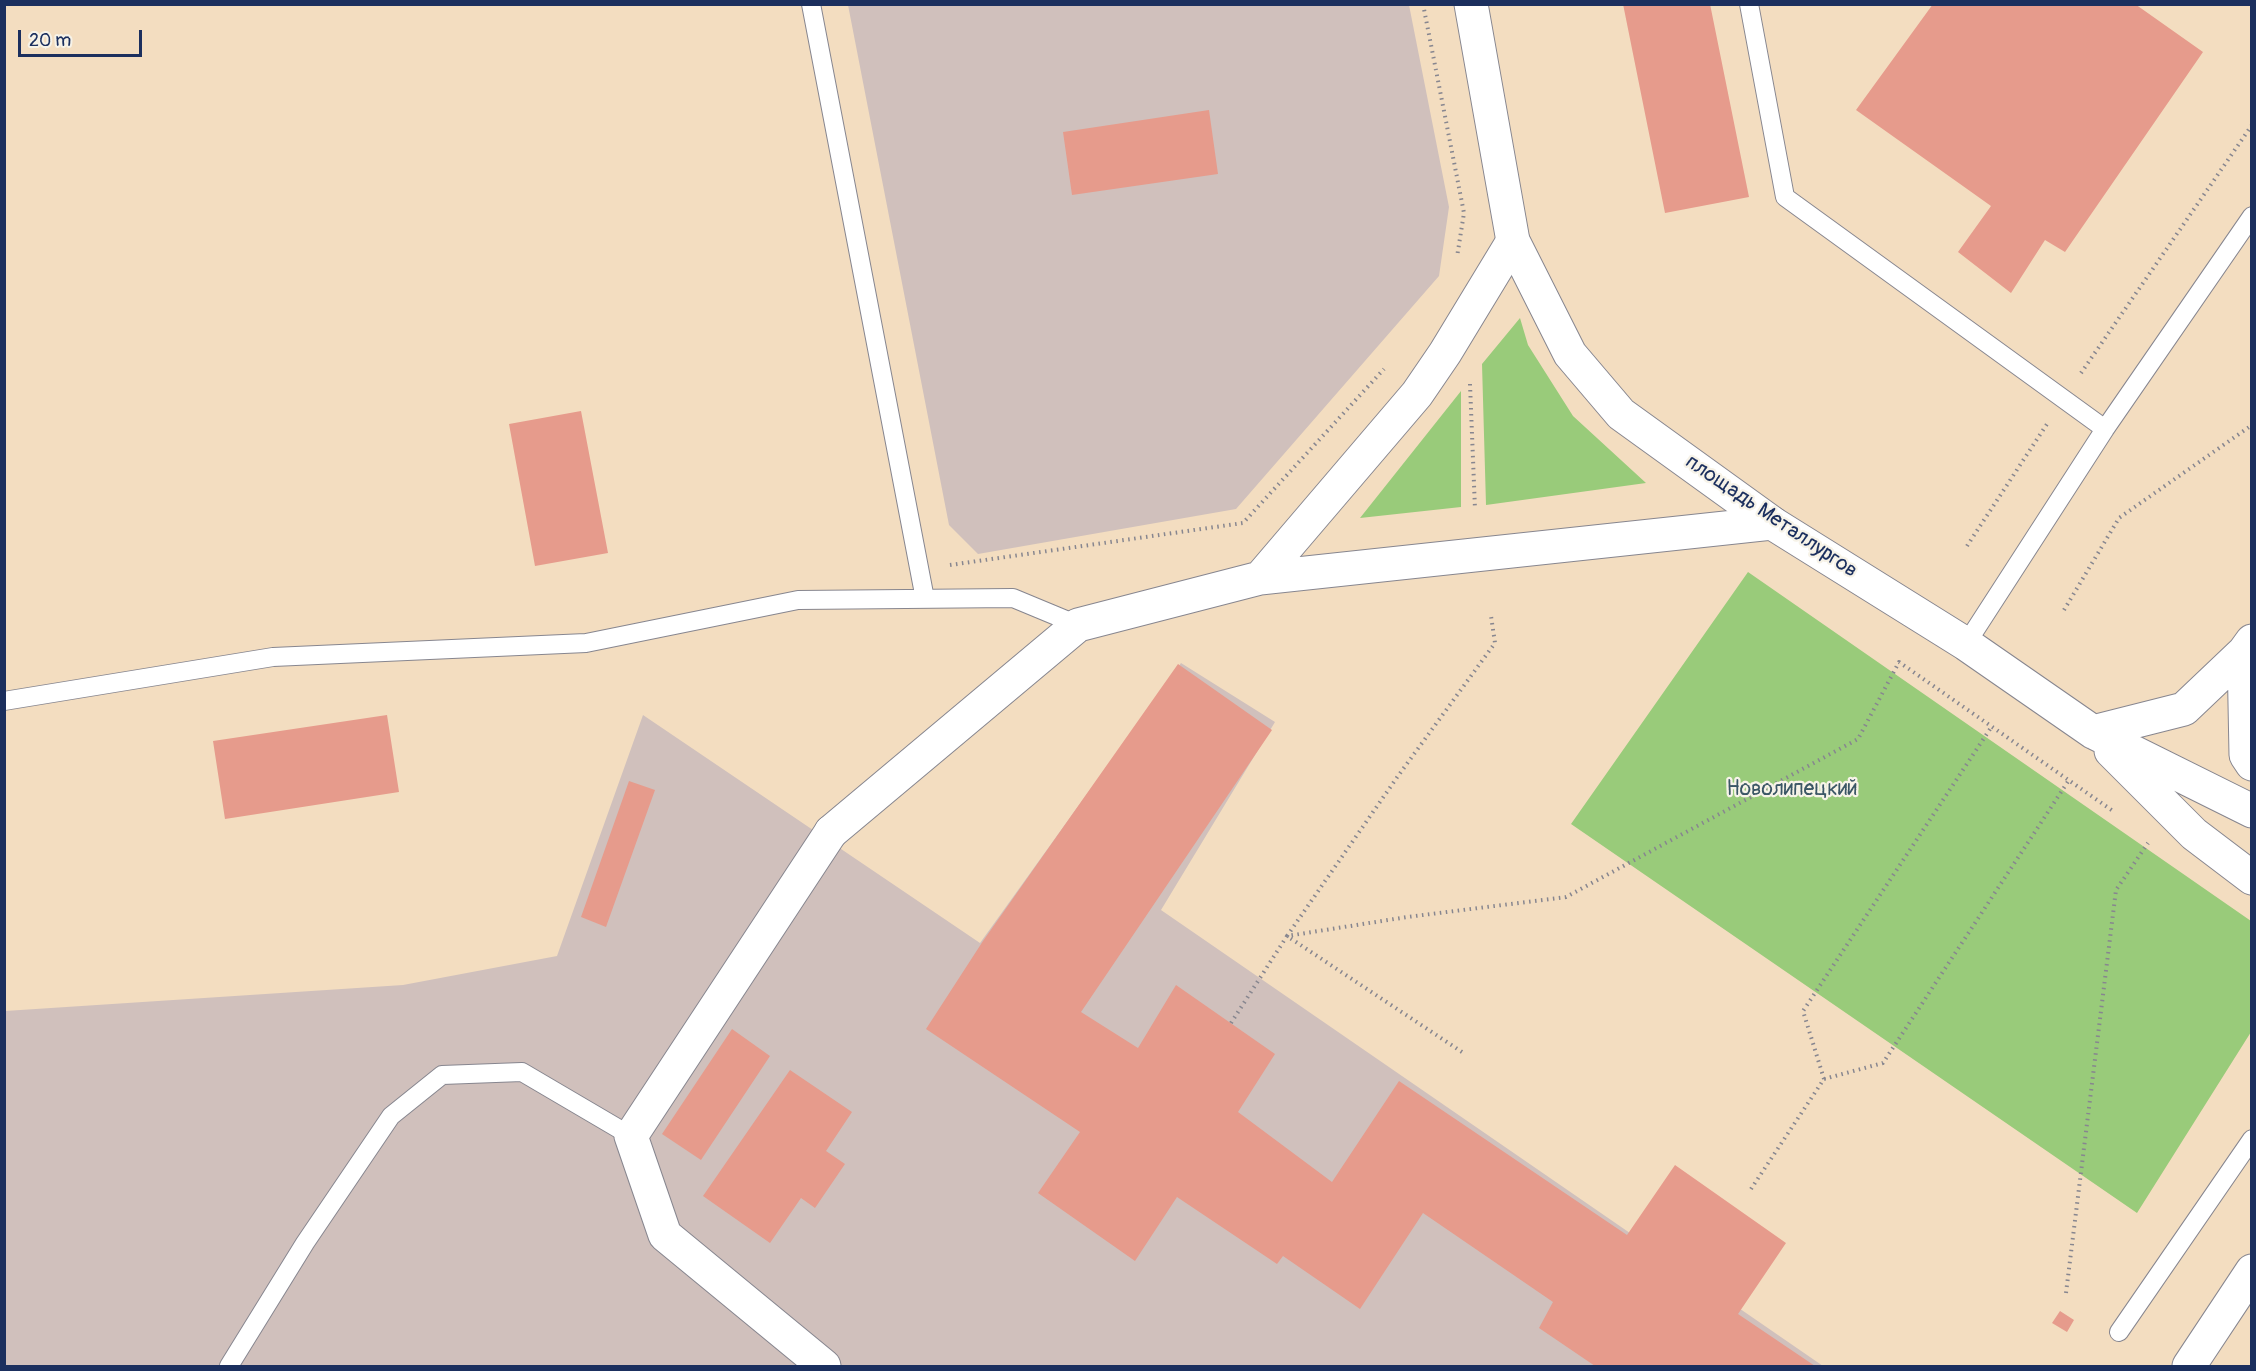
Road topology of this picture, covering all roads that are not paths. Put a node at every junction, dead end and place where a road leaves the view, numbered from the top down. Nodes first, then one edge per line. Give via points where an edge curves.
1 (811, 4) edge
2 (1471, 4) edge
3 (1749, 4) edge
4 (2252, 216) edge
5 (1513, 241) junction
6 (2105, 429) junction
7 (1772, 523) junction
8 (1260, 578) junction
9 (925, 599) junction
10 (1078, 625) junction
11 (1966, 644) junction
12 (2248, 647) edge
13 (4, 701) edge
14 (2093, 732) junction
15 (2252, 764) edge
16 (2252, 811) edge
17 (2252, 878) edge
18 (632, 1136) junction
19 (2252, 1139) edge
20 (2252, 1271) edge
21 (2120, 1332) dead end
22 (229, 1366) edge
23 (824, 1366) edge
24 (2189, 1366) edge

1 - 9 lane
2 - 5 street, площадь Металлургов
3 - 6 lane via 1785,197
4 - 6 lane
5 - 7 street, площадь Металлургов via 1570,354 1622,414
5 - 8 street via 1417,394
6 - 11 lane
7 - 8 street
7 - 11 street, площадь Металлургов
8 - 10 street
9 - 10 lane via 1013,598
9 - 13 lane via 798,600 586,643 273,657
10 - 18 street via 831,832
11 - 14 street, площадь Металлургов
12 - 14 street via 2184,709
12 - 15 street via 2246,755
14 - 16 street
14 - 17 street via 2194,834
18 - 22 lane via 522,1072 442,1075 391,1116 305,1243
18 - 23 street via 665,1235
19 - 21 lane
20 - 24 street

